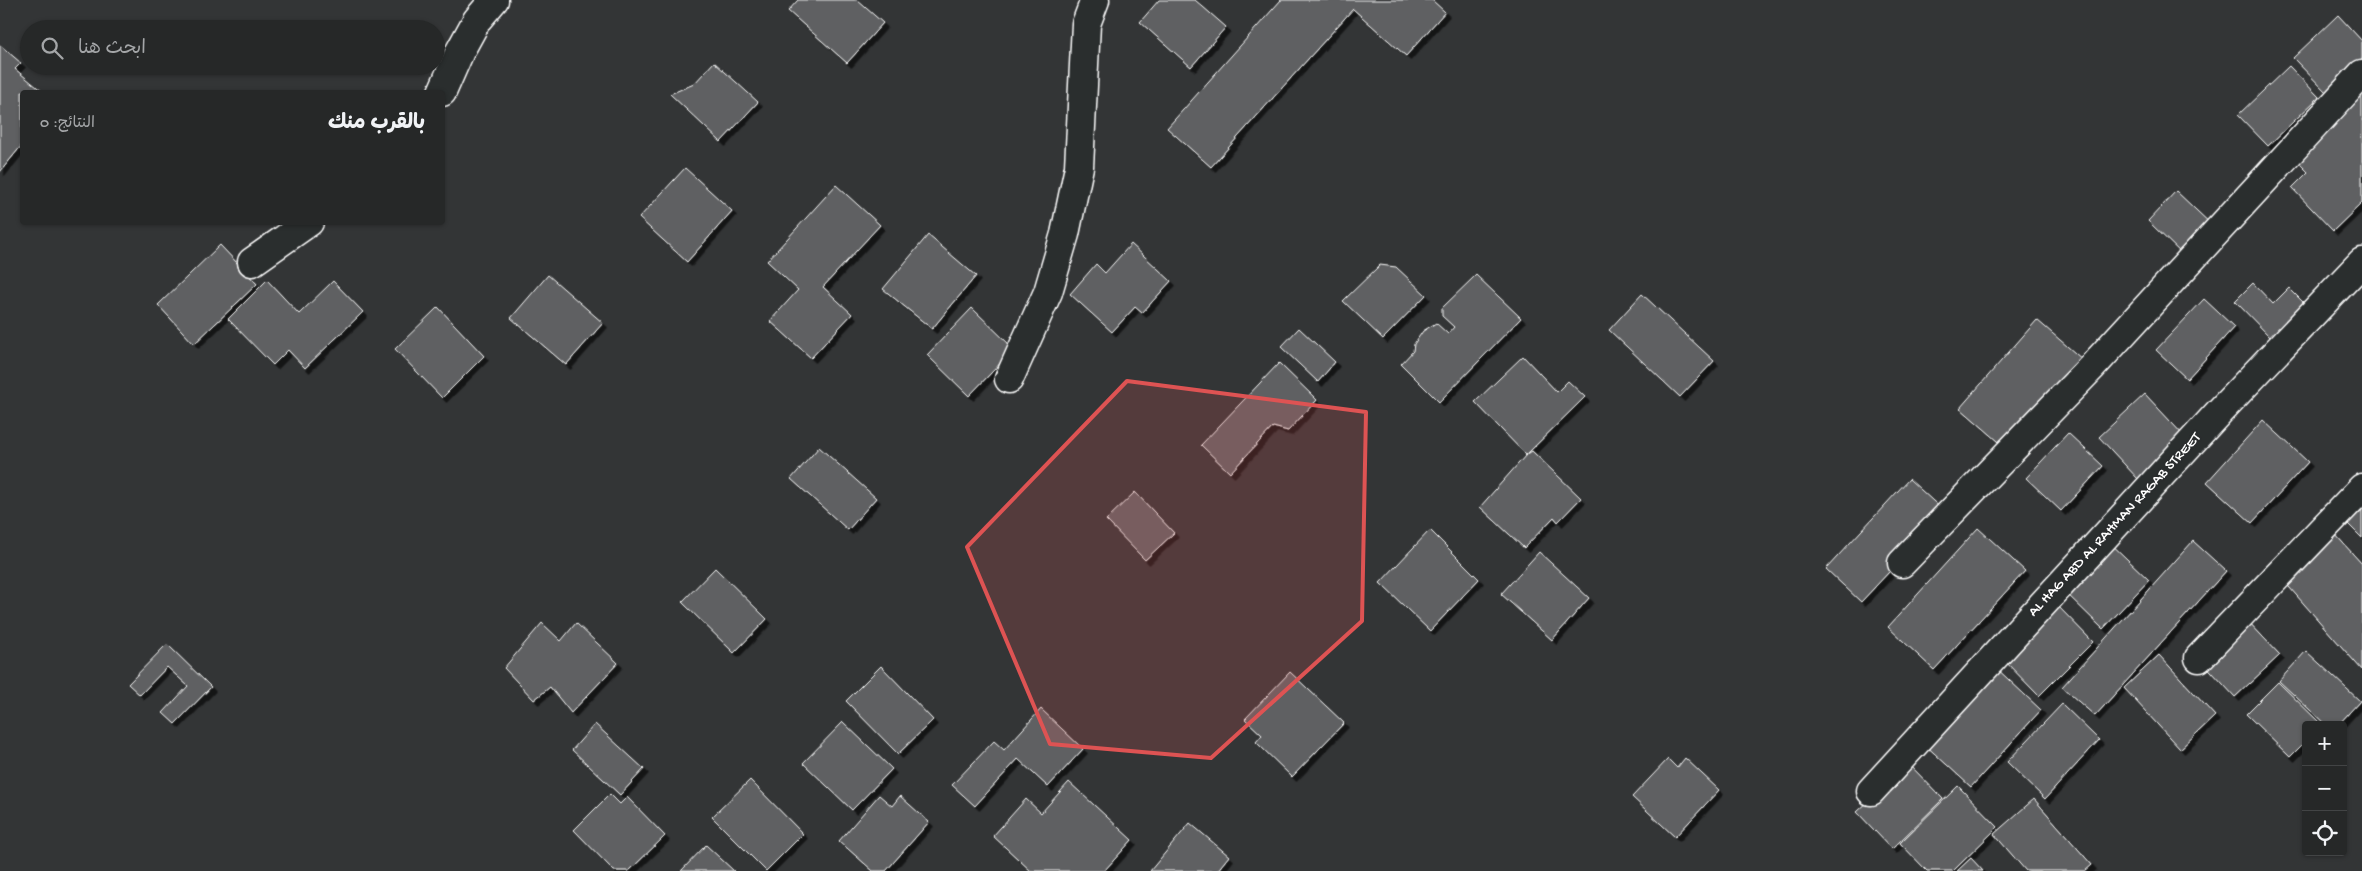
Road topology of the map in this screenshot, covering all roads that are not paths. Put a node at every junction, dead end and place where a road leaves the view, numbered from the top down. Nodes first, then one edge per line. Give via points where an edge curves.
1 (494, 0) edge
2 (1096, 0) edge
3 (2362, 74) edge
4 (443, 90) edge
5 (305, 225) edge
6 (252, 262) dead end
7 (2362, 262) edge
8 (1009, 379) dead end
9 (2362, 488) edge
10 (1902, 563) dead end
11 (2199, 658) dead end
12 (1871, 791) dead end

1 - 4 street via 477,20
2 - 8 street via 1086,24 1079,167 1066,234 1048,292
3 - 10 street via 2098,360
5 - 6 street
7 - 12 street, AL HAG ABD AL RAHMAN RAGAB STREET
9 - 11 street

